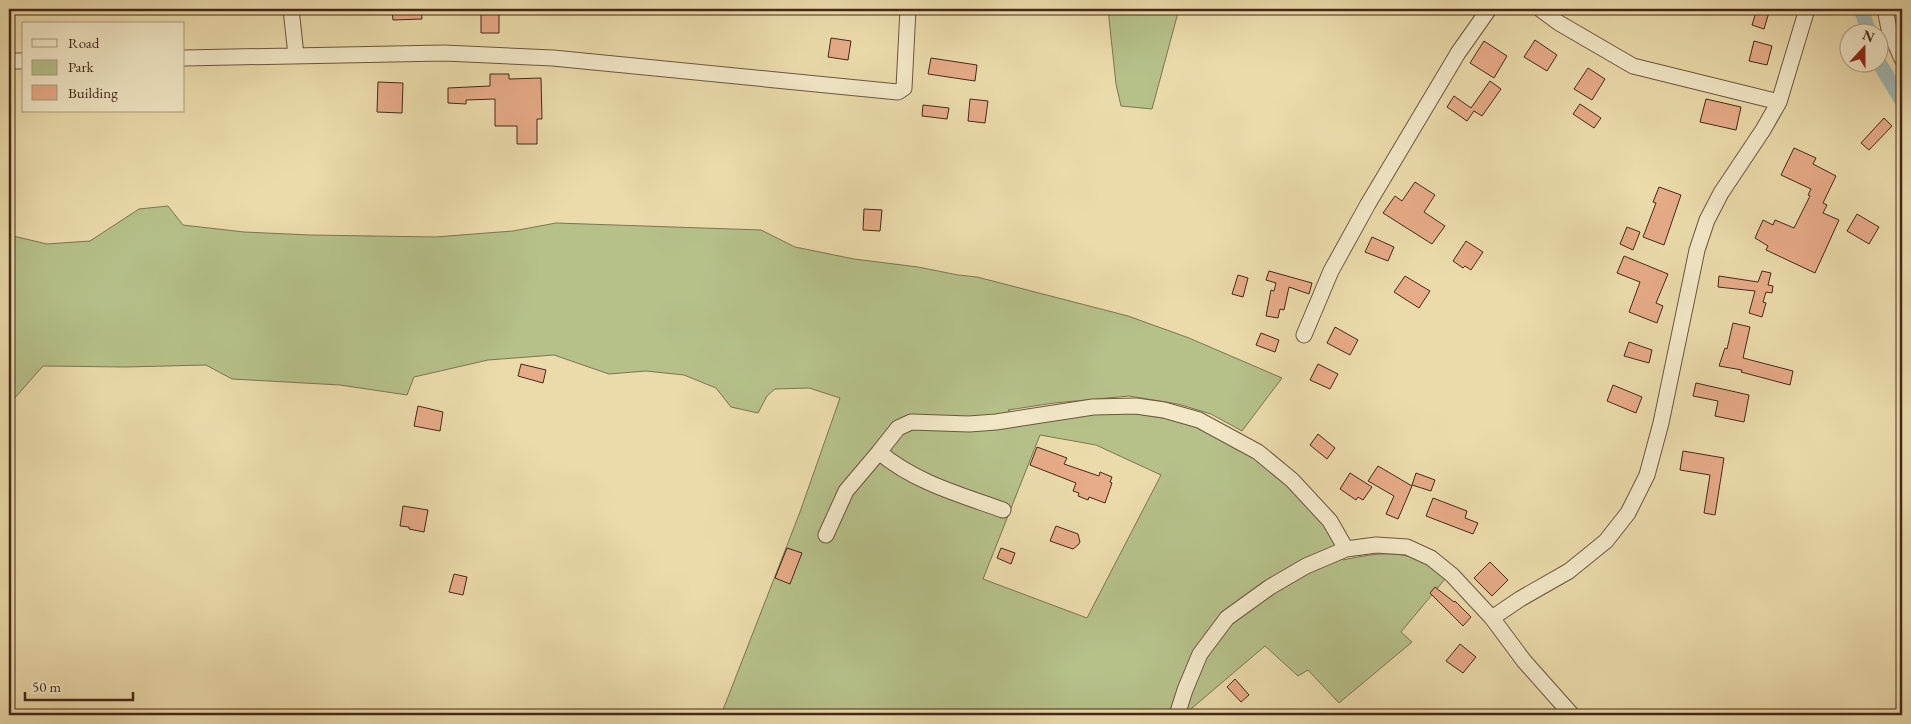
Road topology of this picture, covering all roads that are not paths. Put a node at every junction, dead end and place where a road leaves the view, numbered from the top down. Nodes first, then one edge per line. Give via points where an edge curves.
1 (291, 9) edge
2 (908, 9) edge
3 (1489, 9) edge
4 (1540, 9) edge
5 (1807, 9) edge
6 (1885, 9) edge
7 (296, 55) junction
8 (185, 58) edge
9 (1902, 59) edge
10 (22, 61) edge
11 (9, 62) edge
12 (1779, 102) junction
13 (1304, 335) dead end
14 (879, 452) junction
15 (1003, 510) dead end
16 (826, 535) dead end
17 (1346, 549) junction
18 (1492, 618) junction
19 (1177, 715) edge
20 (1572, 715) edge

1 - 7 street
2 - 7 street via 904,88 898,92 553,58 444,53
3 - 13 street via 1458,53 1368,204 1331,271
4 - 12 street via 1634,66
5 - 12 street
6 - 9 street via 1889,29
7 - 8 street
10 - 11 street
12 - 18 street via 1707,220 1697,250 1647,475 1628,513 1606,541 1569,571
14 - 15 street via 896,466 943,488
14 - 16 street via 846,491
14 - 17 street via 898,428 911,422 996,422 1093,407 1136,406 1164,410 1199,420 1258,452 1292,480 1330,521
17 - 18 street via 1376,545 1407,547 1431,558 1452,575
17 - 19 street via 1284,578 1227,618 1200,654
18 - 20 street via 1524,661

